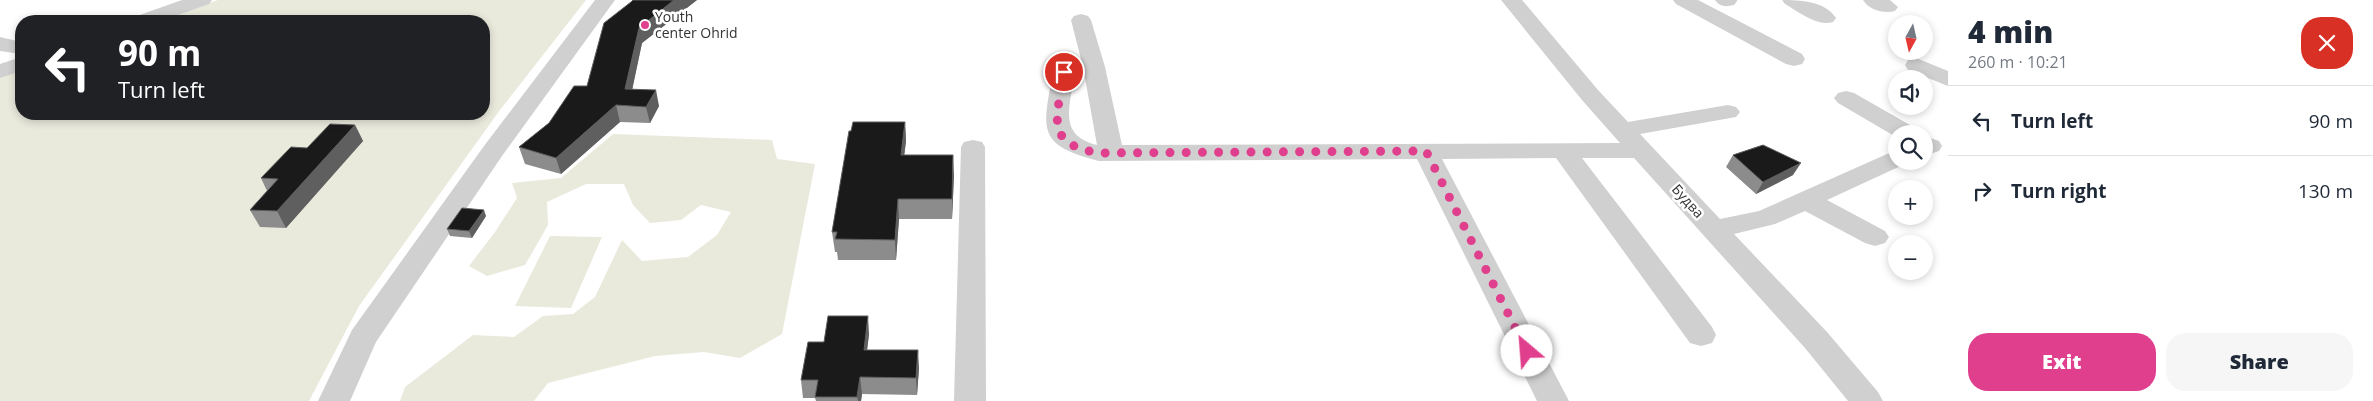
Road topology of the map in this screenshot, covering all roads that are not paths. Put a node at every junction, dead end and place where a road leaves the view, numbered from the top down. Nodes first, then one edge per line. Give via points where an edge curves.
1 (202, 0) edge
2 (605, 0) edge
3 (1512, 0) edge
4 (1683, 0) edge
5 (1792, 0) edge
6 (158, 15) edge
7 (1826, 18) dead end
8 (1081, 20) dead end
9 (0, 44) edge
10 (15, 47) edge
11 (1794, 59) dead end
12 (15, 66) edge
13 (1916, 66) dead end
14 (0, 71) edge
15 (1064, 72) dead end
16 (1948, 79) edge
17 (1846, 98) dead end
18 (1728, 112) dead end
19 (1892, 125) edge
20 (1623, 130) junction
21 (973, 147) dead end
22 (1562, 149) junction
23 (1642, 150) junction
24 (1426, 151) junction
25 (1105, 153) junction
26 (1888, 163) edge
27 (1806, 200) junction
28 (1714, 229) junction
29 (1875, 237) dead end
30 (1701, 335) dead end
31 (334, 401) edge
32 (970, 401) edge
33 (1552, 401) edge
34 (1867, 401) edge

1 - 6 street
2 - 31 street via 493,151 363,338
3 - 20 street, Будва
4 - 11 street
5 - 7 street
8 - 25 street via 1094,67
9 - 10 street
12 - 14 street
13 - 16 street
15 - 25 street via 1058,133 1068,144 1083,151
17 - 19 street
18 - 20 street
20 - 23 street, Будва
21 - 32 street
22 - 23 street
22 - 24 street
22 - 30 street
23 - 28 street, Будва
24 - 25 street
24 - 33 street
26 - 27 street
27 - 28 street via 1766,218
27 - 29 street
28 - 34 street, Будва

